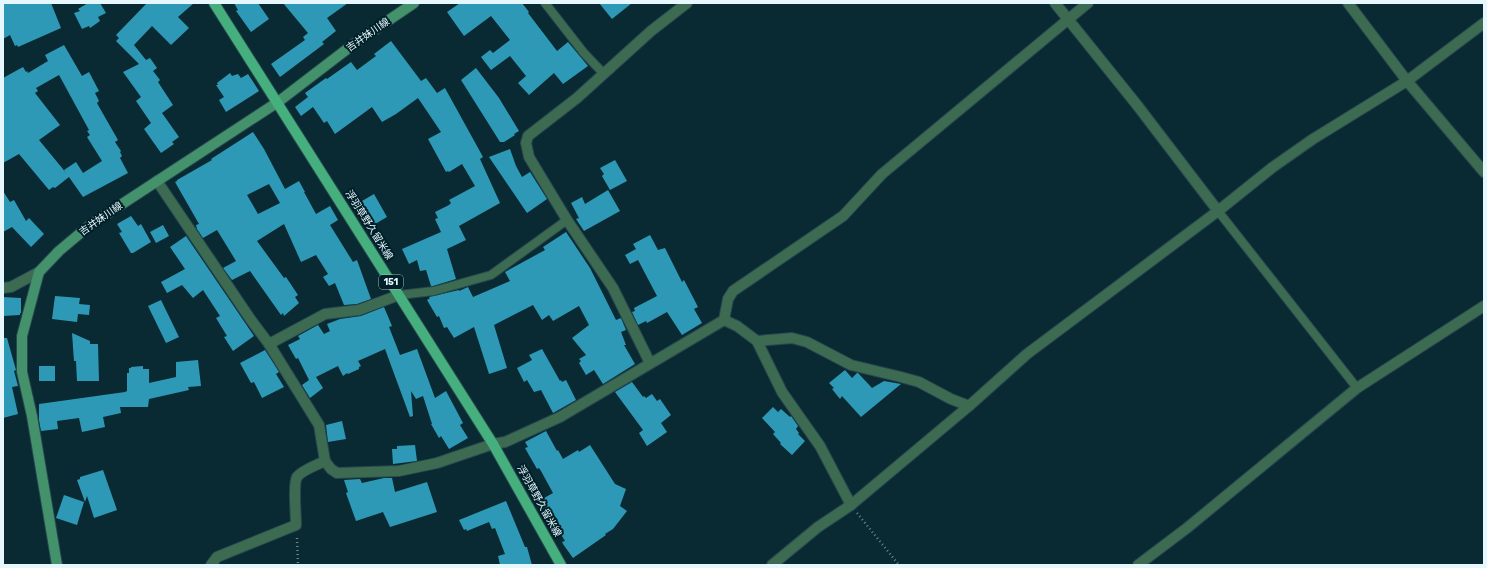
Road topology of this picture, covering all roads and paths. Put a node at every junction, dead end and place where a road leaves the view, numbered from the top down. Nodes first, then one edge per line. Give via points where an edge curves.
1 (214, 3) edge
2 (414, 3) edge
3 (545, 3) edge
4 (687, 3) edge
5 (1055, 3) edge
6 (1088, 3) edge
7 (1348, 3) edge
8 (1068, 19) junction
9 (1484, 23) edge
10 (604, 74) junction
11 (1407, 81) junction
12 (278, 102) junction
13 (1484, 172) edge
14 (157, 181) junction
15 (1218, 211) junction
16 (567, 220) junction
17 (39, 272) junction
18 (3, 288) edge
19 (399, 295) junction
20 (1484, 306) edge
21 (724, 320) junction
22 (758, 341) junction
23 (269, 344) junction
24 (650, 363) junction
25 (1357, 388) junction
26 (969, 406) junction
27 (493, 444) junction
28 (325, 461) junction
29 (851, 505) junction
30 (296, 525) junction
31 (558, 563) edge
32 (58, 565) edge
33 (211, 565) edge
34 (298, 565) edge
35 (772, 565) edge
36 (900, 565) edge
37 (1138, 565) edge

1 - 12 main road, 浮羽草野久留米線 / 151
2 - 12 main road, 吉井妹川線 via 355,43
3 - 10 lane
4 - 10 street via 651,31
5 - 8 street
6 - 8 street
7 - 11 street
8 - 15 street
8 - 21 street via 882,174 843,216 733,291 728,299
9 - 11 street
10 - 16 street via 528,136 526,143 529,157
11 - 13 street
11 - 15 street via 1273,167
12 - 14 main road, 吉井妹川線
12 - 19 main road, 浮羽草野久留米線 / 151
14 - 17 main road, 吉井妹川線 via 90,225
14 - 23 street via 250,320
15 - 25 lane
15 - 26 street via 1027,354
16 - 19 lane via 491,275 434,291
16 - 24 street via 613,288
17 - 18 street via 11,287
17 - 32 main road, 吉井妹川線 via 22,336 22,372
19 - 23 street via 358,310 325,314
19 - 27 main road, 浮羽草野久留米線 / 151
20 - 25 street
21 - 22 street
21 - 24 street
22 - 26 street via 792,338 807,342 851,365 919,382
22 - 29 street via 782,392 820,446
23 - 28 street via 319,425
24 - 27 street via 560,417 504,442
25 - 37 street via 1187,528
26 - 29 street
27 - 28 street via 437,463 399,471 337,473
27 - 31 main road, 浮羽草野久留米線 / 151
28 - 30 street via 298,477 295,485
29 - 35 street via 818,527
29 - 36 path
30 - 33 street via 217,557
30 - 34 path

